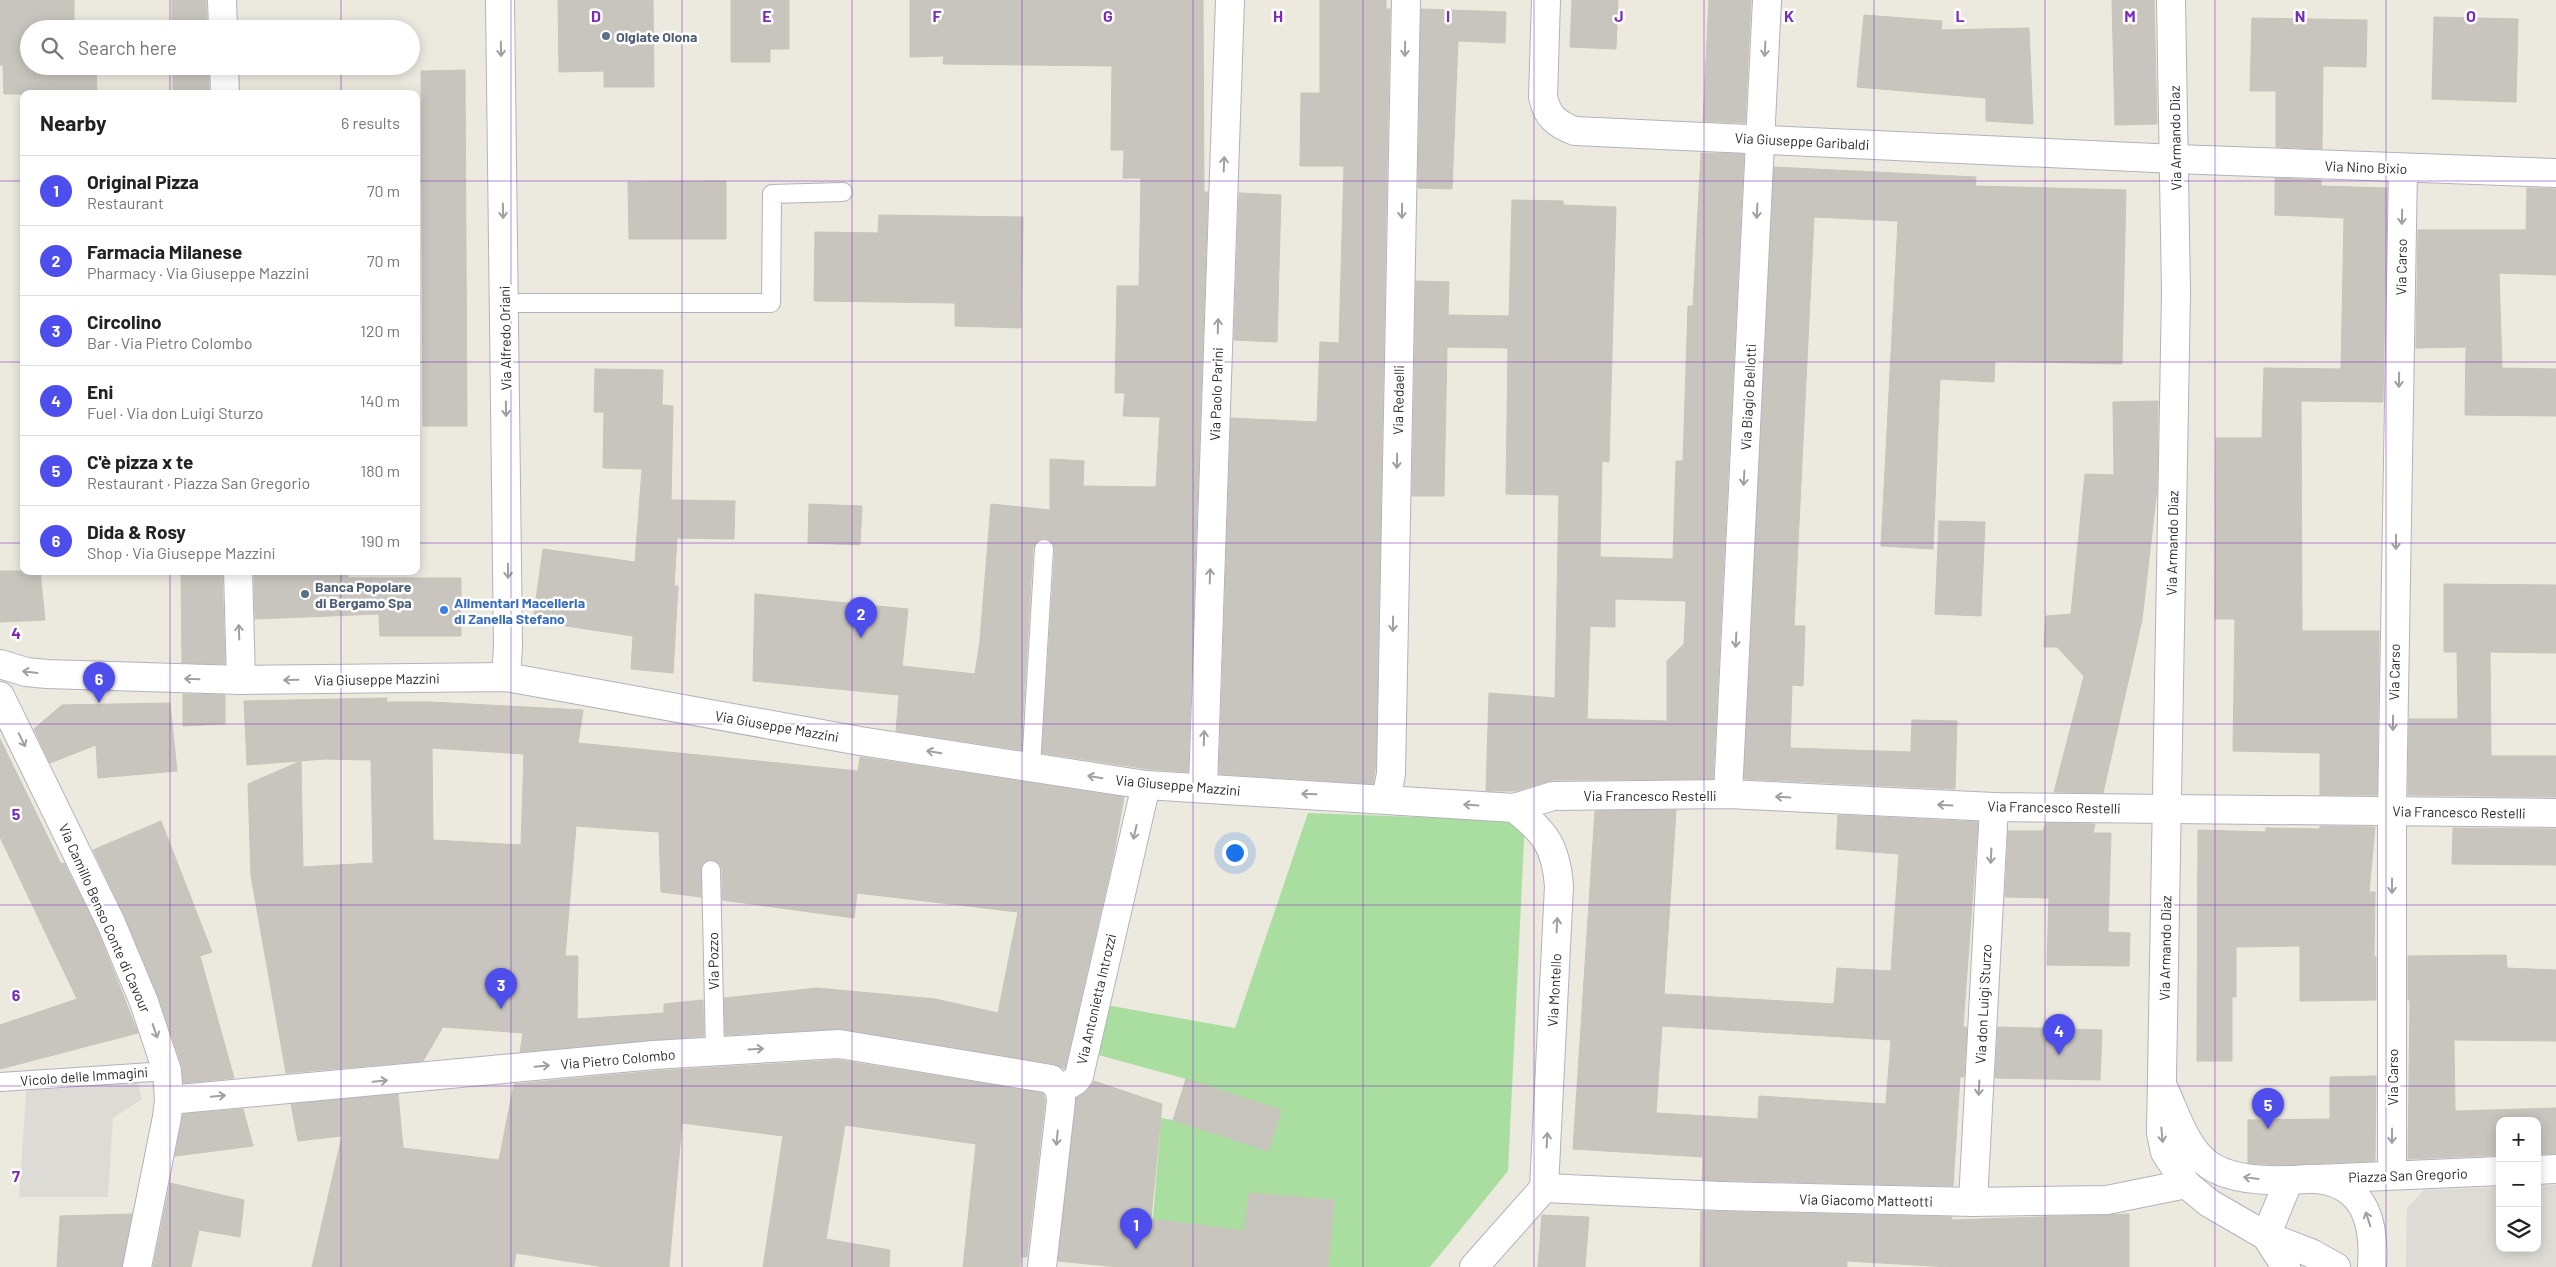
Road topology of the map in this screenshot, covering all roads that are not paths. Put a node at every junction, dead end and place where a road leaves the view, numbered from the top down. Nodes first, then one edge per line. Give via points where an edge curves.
1 (222, 0) edge
2 (500, 0) edge
3 (1230, 0) edge
4 (1406, 0) edge
5 (1546, 0) edge
6 (1767, 0) edge
7 (2171, 0) edge
8 (223, 20) edge
9 (224, 75) edge
10 (225, 90) edge
11 (1760, 139) junction
12 (2176, 159) junction
13 (2403, 169) junction
14 (2556, 173) edge
15 (843, 192) dead end
16 (505, 303) junction
17 (1044, 549) dead end
18 (238, 575) edge
19 (0, 664) edge
20 (506, 677) junction
21 (241, 680) junction
22 (0, 696) edge
23 (1031, 767) junction
24 (1146, 785) junction
25 (1202, 787) junction
26 (1728, 794) junction
27 (1553, 796) joint
28 (1386, 799) junction
29 (1994, 807) junction
30 (1514, 808) junction
31 (2168, 808) junction
32 (2392, 811) junction
33 (2556, 813) edge
34 (711, 870) dead end
35 (715, 1051) junction
36 (167, 1071) junction
37 (0, 1082) edge
38 (2163, 1087) junction
39 (1060, 1090) junction
40 (169, 1100) junction
41 (2556, 1169) edge
42 (2541, 1170) edge
43 (2496, 1171) edge
44 (2392, 1175) junction
45 (2317, 1178) junction
46 (2289, 1180) junction
47 (2186, 1184) junction
48 (1544, 1188) junction
49 (1973, 1202) junction
50 (2266, 1236) junction
51 (137, 1267) edge
52 (1042, 1267) edge
53 (1474, 1267) edge
54 (2286, 1267) edge
55 (2336, 1267) edge
56 (2372, 1267) edge

1 - 8 street
2 -> 16 street, Via Alfredo Oriani
25 -> 3 street, Via Paolo Parini
4 -> 28 street, Via Redaelli via 1391,764
5 - 11 street, Via Giuseppe Garibaldi via 1543,97 1546,112 1564,127 1590,132
6 -> 11 street, Via Biagio Bellotti
7 - 12 street, Via Armando Diaz
9 - 10 street
11 - 12 street, Via Giuseppe Garibaldi
11 -> 26 street, Via Biagio Bellotti
12 - 13 street, Via Nino Bixio
12 - 31 street, Via Armando Diaz
13 - 14 street, Via Nino Bixio
13 -> 32 street, Via Carso
15 - 16 lane via 772,194 771,303
16 -> 20 street, Via Alfredo Oriani
17 - 23 lane
21 -> 18 street
21 -> 19 street, Via Giuseppe Mazzini via 47,674
20 -> 21 street, Via Giuseppe Mazzini
23 -> 20 street, Via Giuseppe Mazzini
22 -> 36 street, Via Camillo Benso Conte di Cavour via 111,923 144,1002
24 -> 23 street, Via Giuseppe Mazzini
24 - 25 street, Via Giuseppe Mazzini
24 -> 39 street, Via Antonietta Introzzi via 1078,1076
28 -> 25 street, Via Giuseppe Mazzini
26 - 27 street, Via Francesco Restelli
29 -> 26 street, Via Francesco Restelli
27 - 30 street, Via Giuseppe Mazzini
30 -> 28 street, Via Giuseppe Mazzini
29 - 31 street, Via Francesco Restelli
29 -> 49 street, Via don Luigi Sturzo
48 -> 30 street, Via Montello via 1558,876 1546,837
31 - 32 street, Via Francesco Restelli
31 - 38 street, Via Armando Diaz
32 - 33 street, Via Francesco Restelli
32 -> 44 street, Via Carso
34 - 35 lane, Via Pozzo
35 -> 39 street, Via Pietro Colombo via 839,1044 1052,1079
40 -> 35 street, Via Pietro Colombo
36 - 37 lane, Vicolo delle Immagini
36 - 40 street, Via Camillo Benso Conte di Cavour
46 -> 38 street, Piazza San Gregorio via 2240,1176 2210,1166 2189,1142
38 -> 47 street via 2162,1143 2169,1160
39 -> 52 street
40 - 51 street, Via Camillo Benso Conte di Cavour
41 - 42 street
43 - 44 street, Piazza San Gregorio
44 - 45 street, Piazza San Gregorio
45 - 46 street, Piazza San Gregorio
56 -> 45 street, Piazza San Gregorio via 2371,1229 2360,1202 2349,1190
46 - 50 street
47 - 49 street, Via Giacomo Matteotti via 2107,1200
47 - 50 street via 2209,1203
48 - 49 street, Via Giacomo Matteotti
48 - 53 street
50 - 54 street
50 - 55 street via 2311,1253

